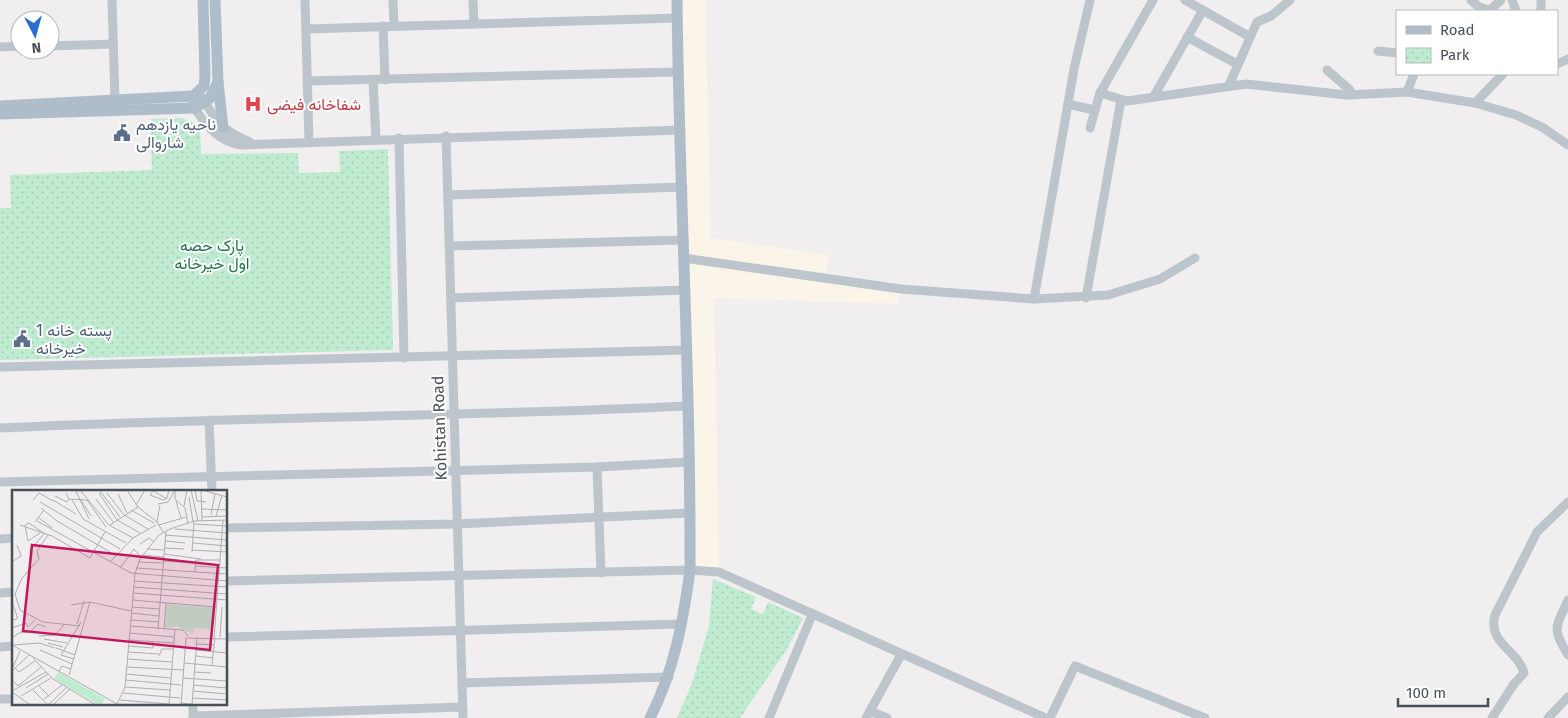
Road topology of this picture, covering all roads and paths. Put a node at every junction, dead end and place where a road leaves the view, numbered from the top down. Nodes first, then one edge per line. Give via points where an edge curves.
1 (112, 0) edge
2 (203, 0) edge
3 (215, 0) edge
4 (305, 0) edge
5 (393, 0) edge
6 (473, 0) edge
7 (677, 0) edge
8 (1090, 0) edge
9 (1153, 0) edge
10 (1185, 0) edge
11 (1290, 0) edge
12 (1471, 0) edge
13 (1501, 0) edge
14 (1203, 10) junction
15 (1486, 10) edge
16 (1490, 10) edge
17 (677, 18) junction
18 (474, 24) junction
19 (383, 26) junction
20 (394, 26) junction
21 (306, 29) junction
22 (1188, 37) junction
23 (1250, 37) junction
24 (113, 44) junction
25 (60, 46) edge
26 (1378, 51) dead end
27 (1396, 54) edge
28 (1237, 64) junction
29 (1327, 70) dead end
30 (677, 72) junction
31 (1414, 75) edge
32 (1502, 75) edge
33 (373, 80) junction
34 (385, 80) junction
35 (218, 82) junction
36 (308, 82) junction
37 (1229, 85) junction
38 (1407, 92) junction
39 (1100, 93) junction
40 (1351, 95) junction
41 (1154, 96) junction
42 (198, 97) junction
43 (115, 100) junction
44 (1122, 100) junction
45 (1475, 103) junction
46 (1068, 104) junction
47 (0, 106) edge
48 (78, 107) junction
49 (1094, 110) junction
50 (0, 114) edge
51 (223, 128) junction
52 (1090, 128) dead end
53 (681, 130) junction
54 (446, 136) junction
55 (399, 138) junction
56 (376, 139) junction
57 (309, 141) junction
58 (252, 143) junction
59 (1568, 145) edge
60 (683, 188) junction
61 (448, 195) junction
62 (684, 240) junction
63 (449, 246) junction
64 (684, 258) junction
65 (1195, 258) dead end
66 (686, 290) junction
67 (450, 298) junction
68 (1086, 298) junction
69 (1034, 300) junction
70 (686, 350) junction
71 (452, 356) junction
72 (404, 358) junction
73 (0, 367) edge
74 (687, 406) junction
75 (454, 416) junction
76 (209, 420) junction
77 (0, 428) edge
78 (689, 462) junction
79 (597, 467) junction
80 (456, 469) junction
81 (211, 476) junction
82 (0, 482) edge
83 (212, 490) edge
84 (1568, 502) edge
85 (690, 513) junction
86 (599, 518) junction
87 (457, 524) junction
88 (228, 528) edge
89 (690, 570) junction
90 (601, 573) junction
91 (459, 577) junction
92 (228, 581) edge
93 (1568, 600) edge
94 (812, 614) junction
95 (682, 624) junction
96 (460, 631) junction
97 (228, 637) edge
98 (901, 654) junction
99 (1568, 656) edge
100 (669, 677) junction
101 (462, 684) junction
102 (1568, 697) edge
103 (462, 707) junction
104 (868, 714) edge
105 (774, 716) edge
106 (193, 717) edge
107 (463, 718) edge
108 (650, 718) edge
109 (887, 718) edge
110 (1046, 718) edge
111 (1050, 718) edge
112 (1205, 718) edge
113 (1492, 718) edge
114 (1548, 718) edge

1 - 24 street
2 - 42 main road
3 - 35 main road
4 - 21 street
5 - 20 street
6 - 18 street
7 - 17 main road
8 - 46 street
9 - 39 street
10 - 14 street
11 - 23 street via 1258,22
12 - 15 street
13 - 16 street
14 - 22 street
14 - 23 street
17 - 18 street
17 - 30 main road
18 - 20 street
19 - 20 street
19 - 21 street
19 - 34 street
21 - 36 street
22 - 28 street
22 - 41 street
23 - 28 street
24 - 25 street
24 - 43 street
26 - 27 street
28 - 37 street
29 - 40 street via 1350,90
30 - 34 street
30 - 53 main road
31 - 38 street
32 - 45 street
33 - 34 street
33 - 36 street
33 - 56 street
35 - 42 main road via 214,93
35 - 51 main road
36 - 57 street
37 - 40 street
37 - 41 street
38 - 40 street
38 - 45 street
39 - 44 street
39 - 49 street
41 - 44 street
42 - 43 main road
42 - 48 main road
42 - 51 street
42 - 58 street via 210,129 224,140 241,145
43 - 48 main road
44 - 68 street
45 - 59 street via 1516,115 1542,127
46 - 49 street
46 - 69 street
47 - 48 main road
48 - 50 main road
49 - 52 street
51 - 58 street via 231,135
53 - 54 street
53 - 60 main road
54 - 55 street
54 - 61 street, Kohistan Road
55 - 56 street
55 - 72 street
56 - 57 street
57 - 58 street
60 - 61 street
60 - 62 main road
61 - 63 street, Kohistan Road
62 - 63 street
62 - 64 main road
63 - 67 street, Kohistan Road
64 - 66 main road
64 - 69 street via 901,289
65 - 68 street via 1160,278 1108,295
66 - 67 street
66 - 70 main road
67 - 71 street, Kohistan Road
68 - 69 street
70 - 71 street
70 - 74 main road
71 - 72 street
71 - 75 street, Kohistan Road
72 - 73 street
74 - 75 street
74 - 78 main road
75 - 76 street
75 - 80 street, Kohistan Road
76 - 77 street
76 - 81 street
78 - 79 street
78 - 85 main road
79 - 80 street
79 - 86 street
80 - 81 street
80 - 87 street, Kohistan Road
81 - 82 street
81 - 83 street
84 - 113 street via 1538,532 1495,614 1496,638 1524,673
85 - 86 street
85 - 89 main road
86 - 87 street
86 - 90 street
87 - 88 street
87 - 91 street, Kohistan Road
89 - 90 street
89 - 94 street via 719,572
89 - 95 main road
90 - 91 street
91 - 92 street
91 - 96 street, Kohistan Road
93 - 99 street via 1556,625 1558,638
94 - 98 street
94 - 105 street
95 - 96 street
95 - 100 main road
96 - 97 street
96 - 101 street, Kohistan Road
98 - 104 street
98 - 110 street
100 - 101 street
100 - 108 main road
101 - 103 street, Kohistan Road
102 - 114 street
103 - 106 street
103 - 107 street, Kohistan Road
104 - 109 street
111 - 112 street via 1075,666

